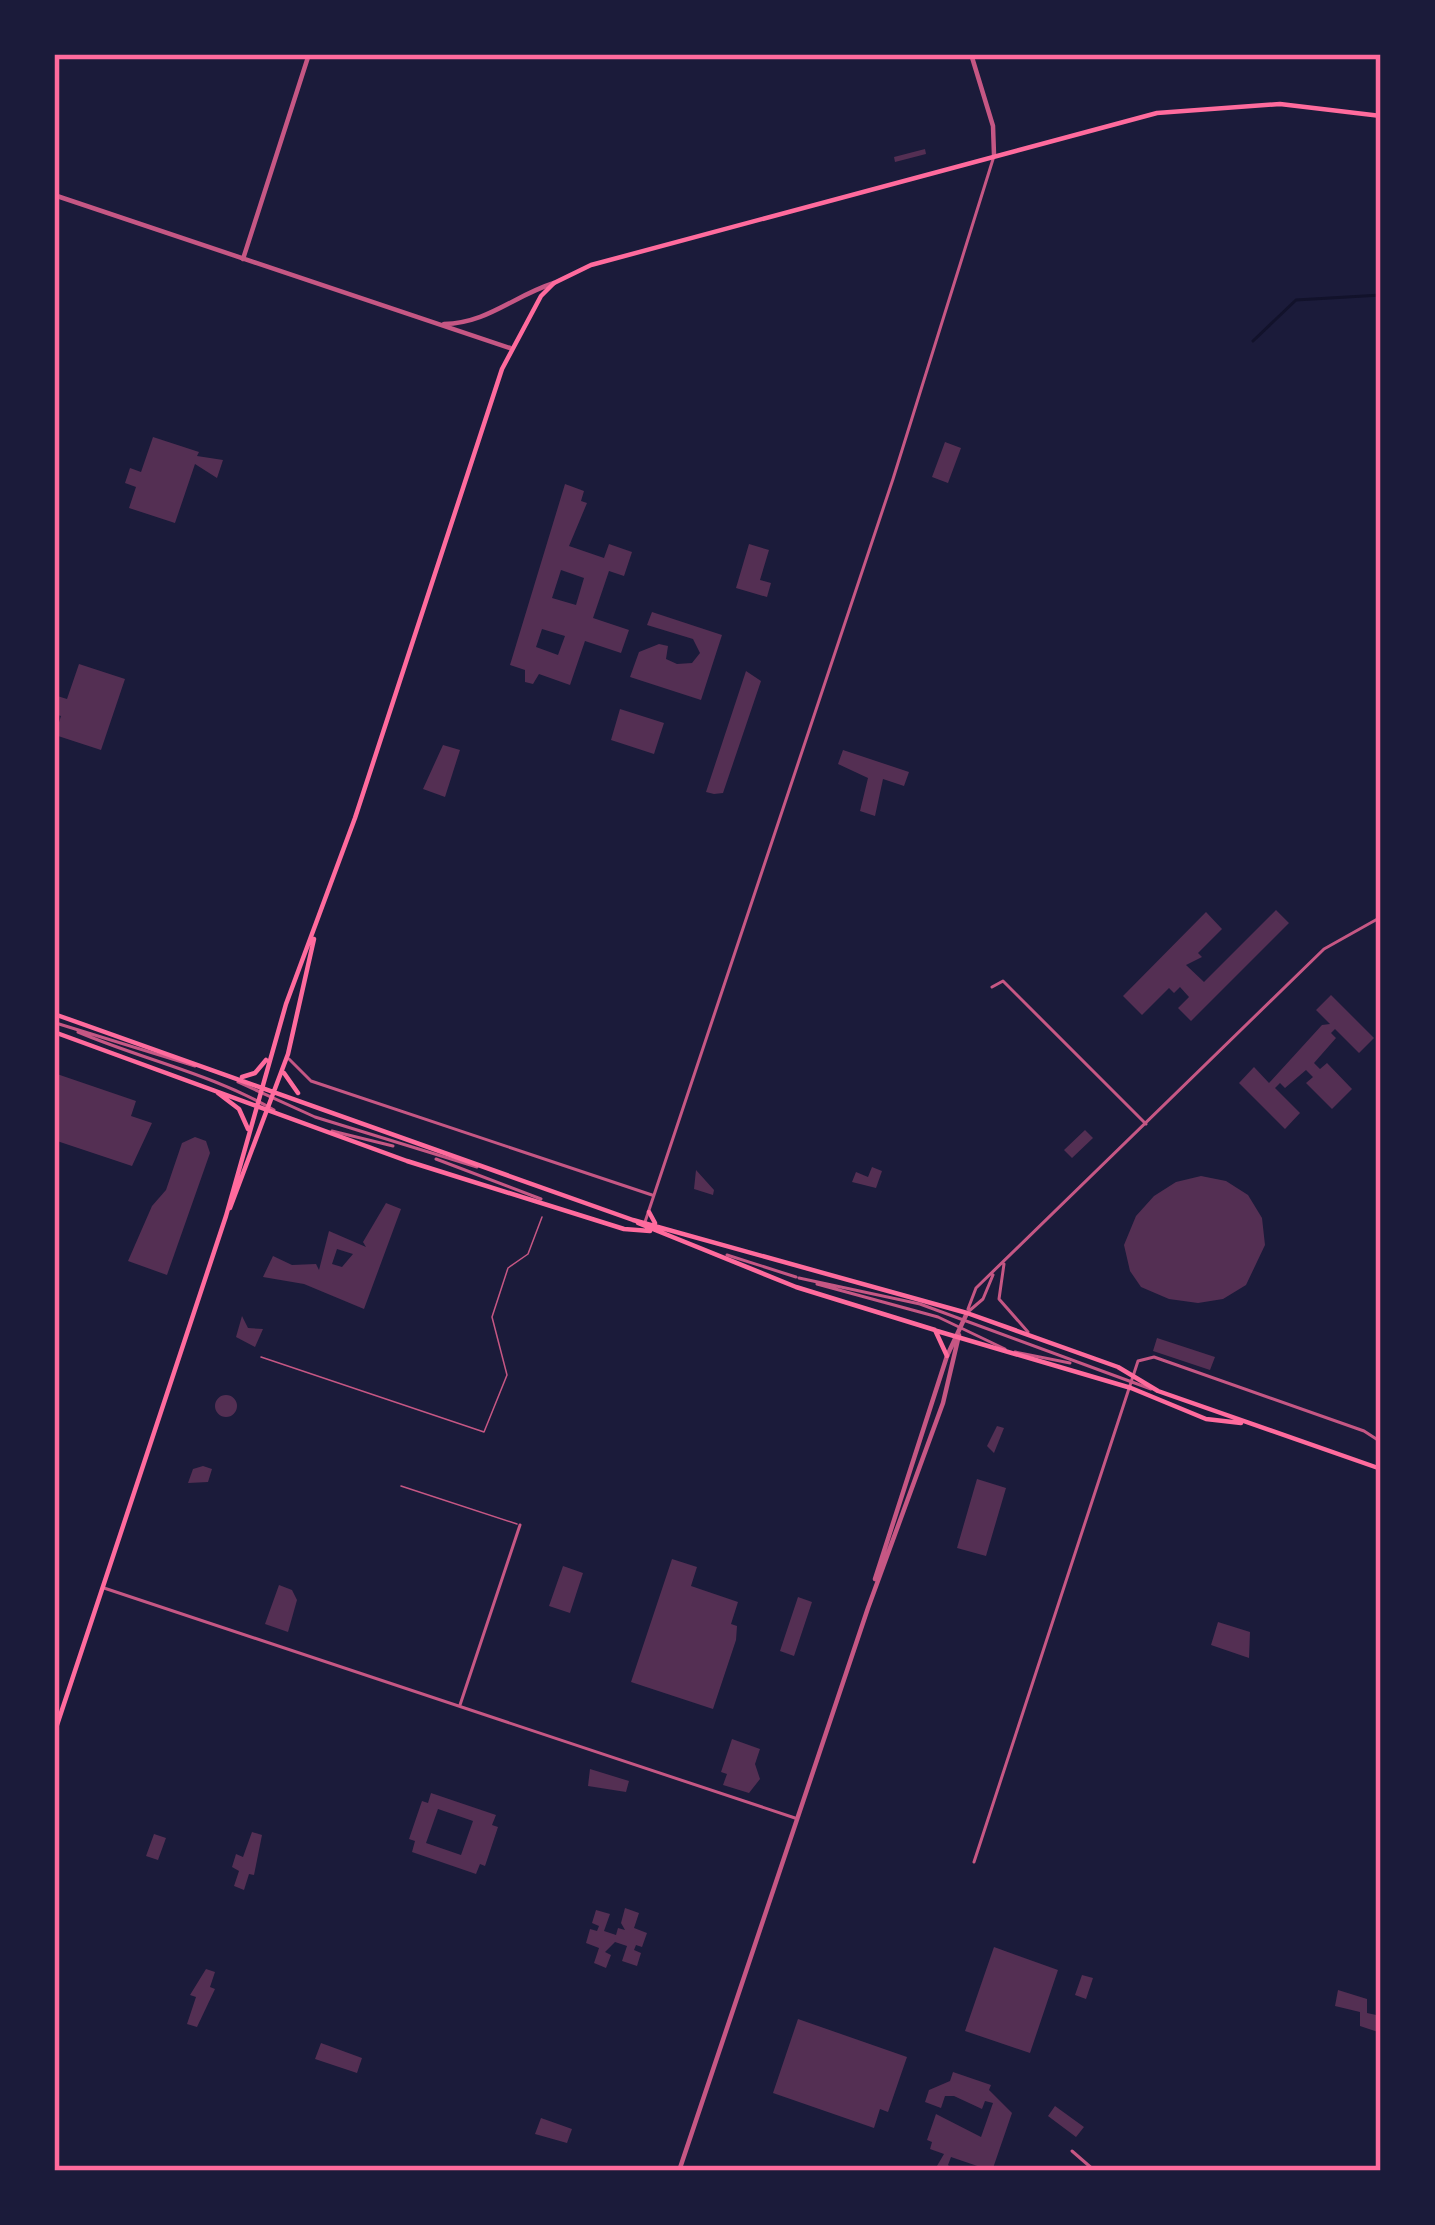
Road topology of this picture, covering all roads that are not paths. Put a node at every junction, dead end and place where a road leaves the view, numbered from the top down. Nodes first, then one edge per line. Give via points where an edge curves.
1 (309, 54) edge
2 (971, 54) edge
3 (1381, 116) edge
4 (994, 154) junction
5 (54, 195) edge
6 (243, 259) junction
7 (554, 283) junction
8 (438, 323) junction
9 (510, 348) junction
10 (1381, 917) edge
11 (316, 927) junction
12 (992, 987) dead end
13 (54, 1014) edge
14 (57, 1023) edge
15 (54, 1032) edge
16 (288, 1054) junction
17 (269, 1056) junction
18 (282, 1070) junction
19 (238, 1077) junction
20 (262, 1088) junction
21 (275, 1088) junction
22 (211, 1089) junction
23 (271, 1097) junction
24 (307, 1100) junction
25 (256, 1103) junction
26 (267, 1108) junction
27 (1146, 1124) junction
28 (313, 1127) junction
29 (248, 1129) junction
30 (410, 1150) junction
31 (483, 1168) junction
32 (654, 1196) junction
33 (541, 1199) junction
34 (649, 1212) junction
35 (226, 1216) junction
36 (542, 1217) dead end
37 (648, 1227) junction
38 (727, 1255) junction
39 (1005, 1261) junction
40 (993, 1273) junction
41 (967, 1313) junction
42 (962, 1328) junction
43 (934, 1330) junction
44 (1034, 1338) junction
45 (1009, 1351) junction
46 (947, 1356) junction
47 (261, 1357) dead end
48 (1083, 1366) junction
49 (1133, 1382) junction
50 (1252, 1424) junction
51 (1381, 1442) edge
52 (1381, 1469) edge
53 (401, 1486) dead end
54 (520, 1525) joint
55 (103, 1588) junction
56 (868, 1608) junction
57 (460, 1705) junction
58 (54, 1734) edge
59 (796, 1819) junction
60 (974, 1862) dead end
61 (1072, 2151) dead end
62 (679, 2171) edge
63 (1095, 2171) edge

1 - 6 street
2 - 4 street
3 - 4 main road via 1280,104 1202,106
4 - 7 main road via 592,265
4 - 32 street
5 - 6 street
6 - 8 street
7 - 8 street via 481,320
7 - 9 main road
8 - 9 street
9 - 11 main road
10 - 27 street via 1324,949
11 - 16 main road
11 - 17 main road
12 - 27 street via 1003,981
13 - 19 main road
14 - 20 street
14 - 25 street via 220,1080
15 - 22 main road
16 - 18 main road
16 - 32 street via 311,1081
17 - 19 main road via 255,1073
17 - 20 main road
18 - 21 main road
18 - 24 main road
19 - 20 main road
20 - 21 main road
20 - 23 street
20 - 25 main road
21 - 23 main road
21 - 24 main road
22 - 25 main road
22 - 29 main road via 238,1109
23 - 26 main road
23 - 30 street
24 - 31 main road
25 - 26 main road
25 - 29 main road
26 - 28 main road
26 - 35 main road
27 - 39 street
28 - 30 street
28 - 33 main road
29 - 35 main road
30 - 31 street
30 - 33 street
31 - 37 main road
32 - 34 street
33 - 37 main road
34 - 37 main road
34 - 37 street
35 - 55 main road
36 - 47 lane via 528,1254 508,1268 492,1317 507,1376 484,1432
37 - 38 main road
37 - 41 main road
38 - 42 street via 920,1304
38 - 43 main road via 796,1287
39 - 40 street
39 - 44 street via 999,1299
40 - 41 street
40 - 41 street via 976,1288
41 - 42 street
41 - 44 main road
42 - 43 main road
42 - 45 main road
42 - 46 street
42 - 48 street
42 - 56 street via 944,1403
43 - 46 main road
44 - 49 main road
45 - 48 street
45 - 49 main road
46 - 56 street
48 - 49 street
49 - 50 main road
49 - 50 main road via 1206,1419
49 - 51 street via 1143,1358 1167,1363
49 - 60 street
50 - 52 main road
53 - 54 lane
54 - 57 street
55 - 57 street
55 - 58 main road
56 - 59 street
57 - 59 street
59 - 62 street
61 - 63 street

